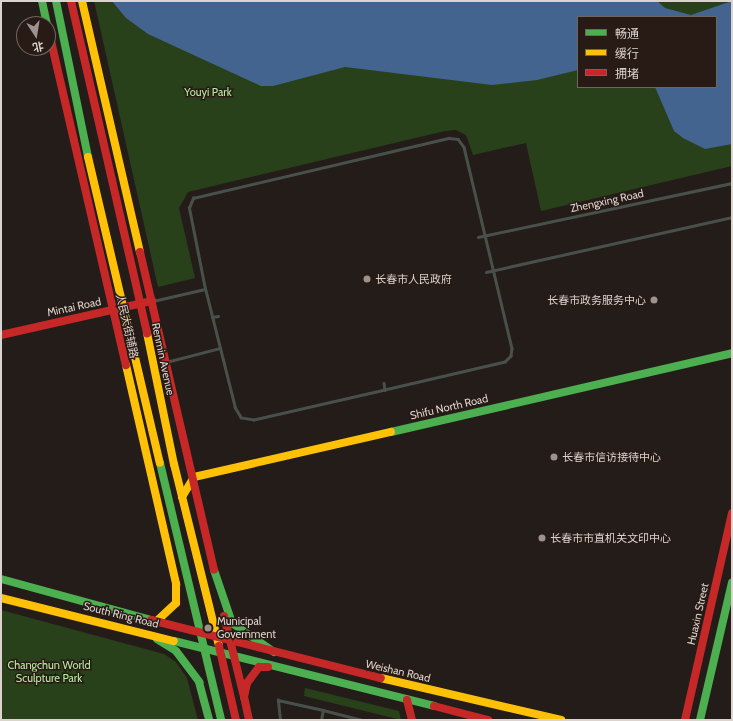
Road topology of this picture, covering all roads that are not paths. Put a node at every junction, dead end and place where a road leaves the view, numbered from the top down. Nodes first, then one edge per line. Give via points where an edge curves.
1 (42, 1) edge
2 (56, 1) edge
3 (70, 1) edge
4 (82, 1) edge
5 (45, 16) edge
6 (54, 56) edge
7 (732, 183) edge
8 (732, 216) edge
9 (485, 235) junction
10 (478, 237) dead end
11 (493, 270) junction
12 (486, 272) dead end
13 (205, 289) junction
14 (152, 301) junction
15 (141, 304) junction
16 (125, 307) junction
17 (111, 311) junction
18 (218, 316) dead end
19 (212, 317) junction
20 (1, 335) edge
21 (220, 348) junction
22 (732, 353) edge
23 (166, 362) junction
24 (384, 383) dead end
25 (385, 390) junction
26 (194, 477) junction
27 (182, 497) junction
28 (732, 513) edge
29 (1, 580) edge
30 (732, 583) edge
31 (219, 593) junction
32 (1, 598) edge
33 (156, 621) junction
34 (138, 631) junction
35 (200, 632) junction
36 (216, 637) junction
37 (231, 642) junction
38 (204, 648) junction
39 (221, 654) junction
40 (280, 655) junction
41 (234, 657) junction
42 (278, 668) junction
43 (244, 697) junction
44 (408, 700) junction
45 (323, 710) junction
46 (209, 720) edge
47 (221, 720) edge
48 (236, 720) edge
49 (249, 720) edge
50 (280, 720) edge
51 (321, 720) edge
52 (362, 720) edge
53 (412, 720) edge
54 (488, 720) edge
55 (561, 720) edge
56 (685, 720) edge
57 (700, 720) edge

1 - 5 main road
2 - 16 main road via 87,153
3 - 15 main road, Renmin Avenue
4 - 14 main road
6 - 17 main road, 人民大街辅路
7 - 9 lane, Zhengxing Road
8 - 11 lane
9 - 10 lane, Zhengxing Road
9 - 11 lane
9 - 13 lane via 464,147 458,139 449,138 193,198 189,208
11 - 12 lane
11 - 25 lane via 512,348 511,356 505,362
13 - 14 lane
13 - 19 lane
14 - 15 main road, Mintai Road
14 - 23 main road
15 - 16 main road, Mintai Road
15 - 27 main road, Renmin Avenue
16 - 17 main road, Mintai Road
16 - 35 main road
17 - 20 main road, Mintai Road
17 - 33 main road, 人民大街辅路 via 177,593 176,603
18 - 19 lane
19 - 21 lane
21 - 23 lane
21 - 25 lane via 235,408 246,421
22 - 26 main road, Shifu North Road
23 - 26 main road
24 - 25 lane
26 - 27 main road
26 - 31 main road
27 - 36 main road, Renmin Avenue via 205,581
28 - 56 main road, Huaxin Street
29 - 33 main road, South Ring Road
30 - 57 main road
31 - 37 main road
31 - 40 main road via 232,623 245,635
32 - 34 main road, South Ring Road
33 - 35 main road, South Ring Road
34 - 38 main road, South Ring Road
34 - 46 main road via 166,644 184,659 199,682
35 - 36 main road, South Ring Road
35 - 38 main road
36 - 37 main road, South Ring Road
36 - 39 main road, Renmin Avenue
37 - 40 main road, Weishan Road
37 - 41 main road
38 - 39 main road, South Ring Road
38 - 47 main road
39 - 41 main road, South Ring Road
39 - 48 main road, Renmin Avenue
40 - 55 main road, Weishan Road
41 - 42 main road
41 - 43 main road
42 - 43 main road via 259,667 248,683
42 - 44 main road
43 - 49 main road
44 - 53 main road
44 - 54 main road
45 - 50 lane via 278,700
45 - 51 lane
45 - 52 lane

